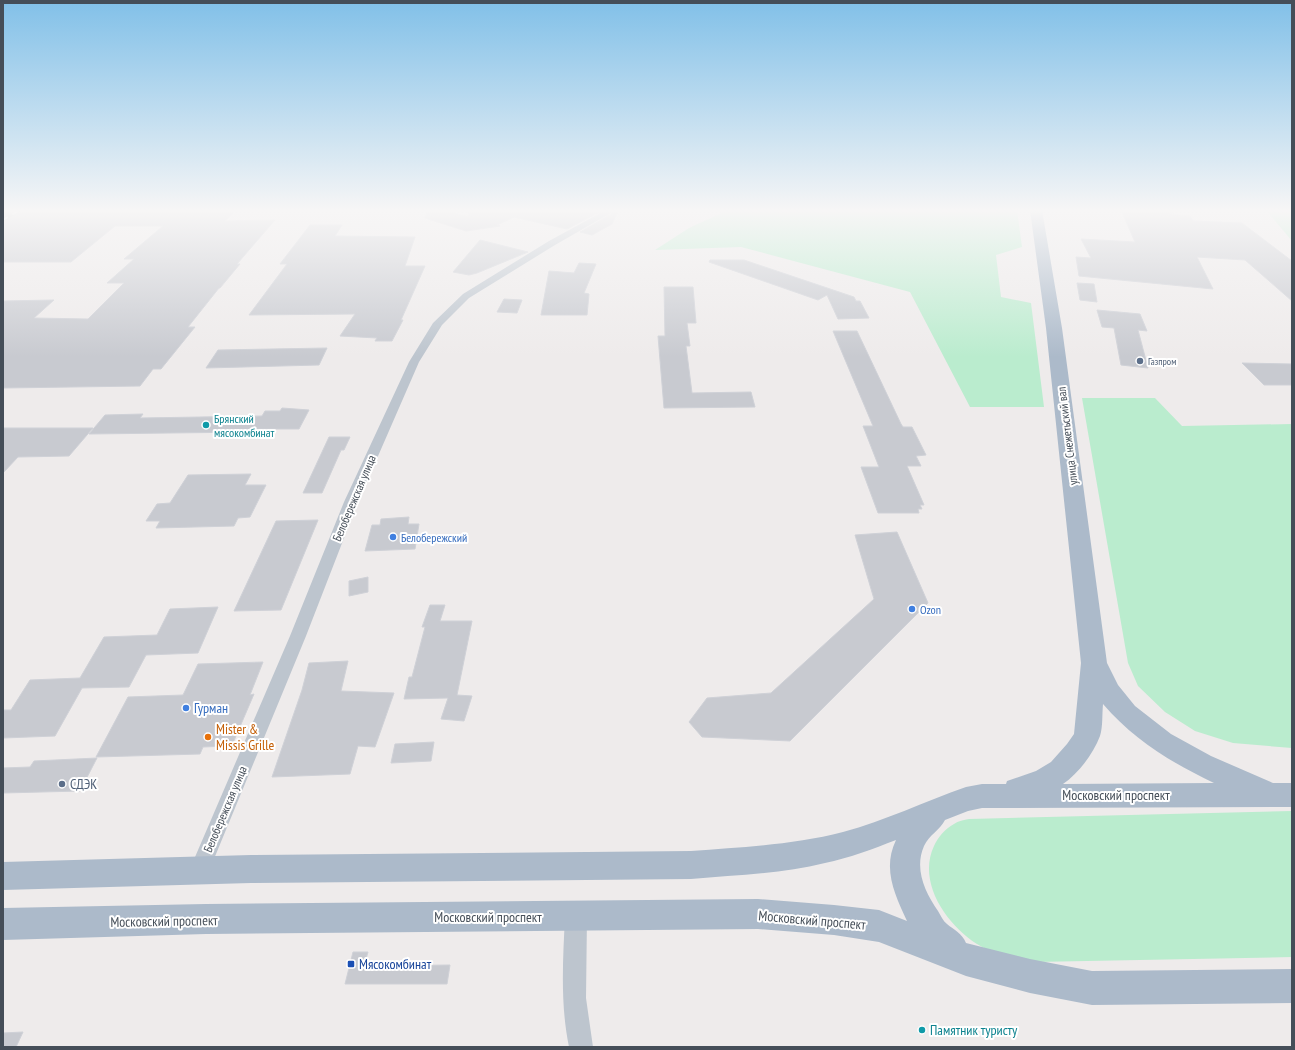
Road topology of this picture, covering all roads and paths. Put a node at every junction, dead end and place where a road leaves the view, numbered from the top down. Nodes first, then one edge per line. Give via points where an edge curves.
1 (526, 259) edge
2 (1043, 259) edge
3 (1094, 663) junction
4 (1001, 795) junction
5 (1282, 795) edge
6 (941, 808) junction
7 (199, 871) junction
8 (3, 876) edge
9 (576, 916) junction
10 (3, 924) edge
11 (966, 960) junction
12 (1292, 986) edge
13 (582, 1047) edge

1 - 7 street, Белобережская улица via 466,296 438,322 414,362 351,502
2 - 3 main road, улица Снежетьский вал
3 - 4 main road, улица Снежетьский вал via 1087,735 1077,752 1061,770 1046,780
3 - 5 main road, улица Снежетьский вал via 1110,694 1122,709 1150,733 1214,770
4 - 5 main road, Московский проспект
4 - 6 main road, Московский проспект via 966,799
6 - 7 main road, Московский проспект via 870,837 826,850 762,860 692,864
6 - 11 main road, Московский проспект via 918,827 909,844 905,866 908,889 934,934
7 - 8 main road, Московский проспект
9 - 10 main road, Московский проспект via 206,919
9 - 11 main road, Московский проспект via 758,914 834,920 879,926
9 - 13 street via 574,1001
11 - 12 main road, Московский проспект via 1092,988

